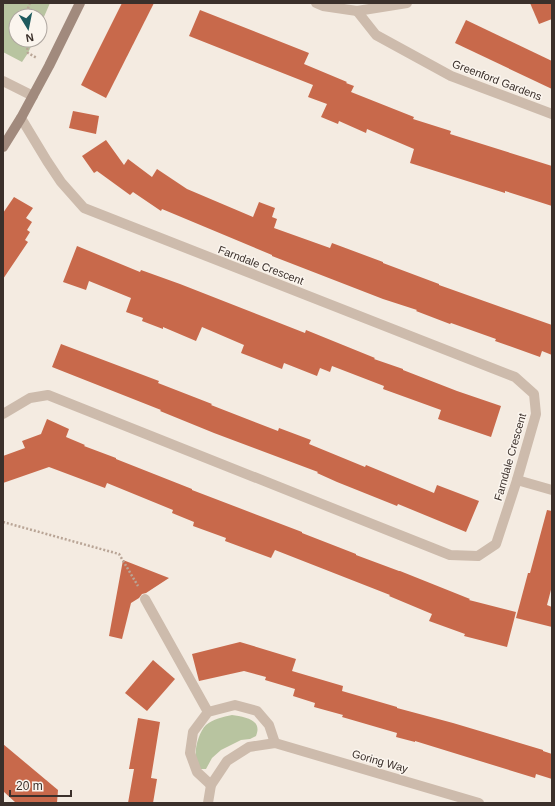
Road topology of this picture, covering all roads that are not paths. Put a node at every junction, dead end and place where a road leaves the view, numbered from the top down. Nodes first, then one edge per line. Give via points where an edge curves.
1 (80, 3) edge
2 (316, 3) edge
3 (407, 3) edge
4 (357, 11) junction
5 (3, 81) edge
6 (33, 96) junction
7 (552, 114) edge
8 (21, 118) junction
9 (3, 146) edge
10 (3, 414) edge
11 (517, 480) junction
12 (552, 490) edge
13 (145, 599) road end
14 (208, 712) junction
15 (275, 743) junction
16 (211, 785) junction
17 (208, 803) edge
18 (479, 803) edge

1 - 6 street
2 - 4 street
3 - 4 street
4 - 7 street, Greenford Gardens via 376,35 451,76
5 - 6 street
6 - 8 street
8 - 9 street
8 - 11 street, Farndale Crescent via 61,182 84,208 515,377 534,394 536,414
10 - 11 street, Farndale Crescent via 30,398 48,395 450,555 478,556 496,544
11 - 12 street
13 - 14 street
14 - 15 street via 235,705 257,711 269,725
14 - 16 street via 193,732 190,753 197,772
15 - 16 street, Goring Way via 249,747 227,760
15 - 18 street, Goring Way
16 - 17 street, Goring Way

